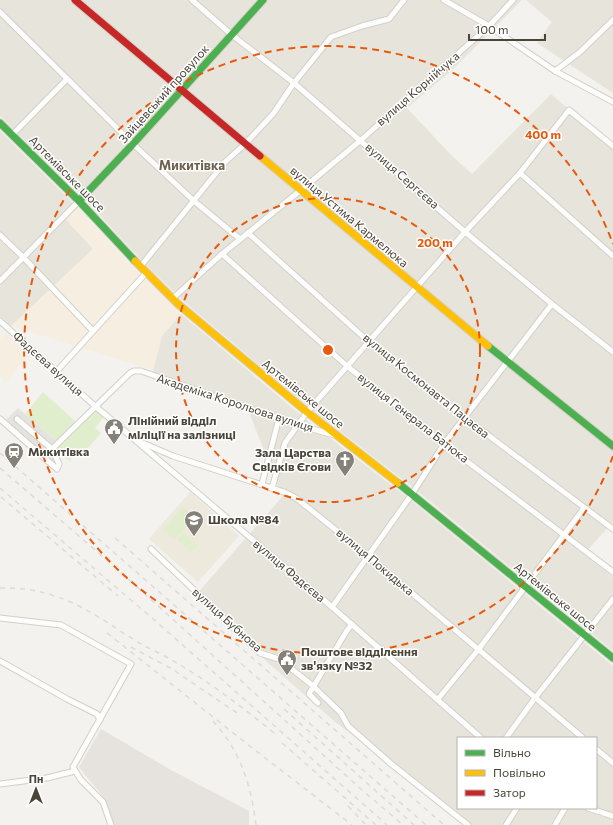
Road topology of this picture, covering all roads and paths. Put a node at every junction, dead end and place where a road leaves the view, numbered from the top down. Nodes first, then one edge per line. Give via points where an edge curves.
1 (75, 0) edge
2 (192, 0) edge
3 (264, 0) edge
4 (404, 0) edge
5 (444, 0) edge
6 (514, 0) edge
7 (0, 12) edge
8 (613, 20) edge
9 (489, 26) junction
10 (232, 34) junction
11 (555, 72) junction
12 (68, 79) junction
13 (294, 83) junction
14 (182, 90) junction
15 (613, 102) edge
16 (0, 123) edge
17 (12, 135) junction
18 (361, 140) junction
19 (133, 144) junction
20 (245, 144) junction
21 (613, 146) edge
22 (520, 173) junction
23 (302, 190) junction
24 (79, 201) junction
25 (194, 201) junction
26 (465, 232) junction
27 (248, 233) junction
28 (0, 235) edge
29 (240, 239) junction
30 (222, 254) junction
31 (613, 256) edge
32 (22, 257) junction
33 (140, 267) junction
34 (146, 273) junction
35 (0, 281) edge
36 (416, 287) junction
37 (172, 299) junction
38 (552, 304) junction
39 (0, 320) edge
40 (93, 331) junction
41 (369, 342) junction
42 (613, 352) edge
43 (507, 362) junction
44 (347, 366) junction
45 (56, 372) junction
46 (95, 406) junction
47 (306, 412) junction
48 (464, 417) junction
49 (279, 418) junction
50 (0, 419) edge
51 (17, 419) dead end
52 (298, 425) junction
53 (336, 435) junction
54 (136, 440) junction
55 (444, 444) junction
56 (613, 446) edge
57 (52, 449) junction
58 (262, 484) junction
59 (272, 488) junction
60 (412, 494) junction
61 (584, 508) junction
62 (613, 529) edge
63 (564, 534) junction
64 (151, 549) dead end
65 (368, 555) junction
66 (613, 572) edge
67 (526, 586) junction
68 (613, 599) edge
69 (332, 607) junction
70 (0, 618) edge
71 (352, 624) junction
72 (586, 635) junction
73 (478, 650) junction
74 (613, 658) edge
75 (0, 661) edge
76 (314, 687) junction
77 (535, 698) junction
78 (438, 699) junction
79 (318, 703) dead end
80 (100, 720) junction
81 (480, 737) edge
82 (507, 737) edge
83 (582, 737) edge
84 (597, 750) edge
85 (613, 763) edge
86 (74, 769) junction
87 (0, 784) edge
88 (516, 809) edge
89 (564, 809) edge
90 (591, 809) edge
91 (613, 816) edge
92 (110, 825) edge
93 (468, 825) edge
94 (506, 825) edge
95 (555, 825) edge

1 - 14 street, вулиця Устима Кармелюка
2 - 10 street, вулиця Сергєєва
3 - 10 street, Зайцевський провулок
4 - 13 street via 389,19 331,38
5 - 9 street
6 - 9 street, вулиця Корнійчука
7 - 12 street
8 - 11 street
9 - 11 street
9 - 18 street, вулиця Корнійчука
10 - 13 street, вулиця Сергєєва
10 - 14 street, Зайцевський провулок
11 - 15 street
12 - 17 street
12 - 19 street
13 - 18 street, вулиця Сергєєва
13 - 20 street via 273,114
14 - 19 street, Зайцевський провулок
14 - 20 street, вулиця Устима Кармелюка
16 - 17 street, Артемівське шосе
17 - 24 street, Артемівське шосе
18 - 23 street, вулиця Корнійчука
18 - 26 street, вулиця Сергєєва
19 - 24 street, Зайцевський провулок
19 - 25 street
20 - 23 street, вулиця Устима Кармелюка
20 - 25 street via 225,162
21 - 22 street via 569,110
22 - 26 street
22 - 31 street
23 - 27 street, вулиця Корнійчука
23 - 36 street, вулиця Устима Кармелюка
24 - 32 street
24 - 33 street, Артемівське шосе
25 - 29 street
25 - 33 street
26 - 36 street
26 - 38 street, вулиця Сергєєва
27 - 29 street, вулиця Корнійчука
27 - 41 street, вулиця Космонавта Пацаєва
28 - 32 street
29 - 30 street, вулиця Корнійчука
30 - 37 street, вулиця Корнійчука
30 - 44 street, вулиця Генерала Батюка
32 - 35 street
32 - 40 street
33 - 34 street, Артемівське шосе
34 - 37 street, Артемівське шосе
34 - 40 street
36 - 41 street
36 - 43 street, вулиця Устима Кармелюка
37 - 47 street, Артемівське шосе
38 - 42 street, вулиця Сергєєва
38 - 43 street
39 - 45 street, Фадєєва вулиця
40 - 45 street
41 - 44 street
41 - 48 street, вулиця Космонавта Пацаєва
43 - 48 street
43 - 56 street, вулиця Устима Кармелюка
44 - 47 street
44 - 55 street, вулиця Генерала Батюка
45 - 46 street, Фадєєва вулиця
46 - 49 street, Академіка Корольова вулиця via 134,371
46 - 54 street, вулиця Фадєєва
46 - 57 street
47 - 52 street
47 - 53 street, Артемівське шосе
48 - 55 street
48 - 61 street, вулиця Космонавта Пацаєва
49 - 52 street, Академіка Корольова вулиця
49 - 58 street
50 - 57 street via 57,469 59,464
51 - 57 street
52 - 53 street, Академіка Корольова вулиця
52 - 59 street via 285,443
53 - 60 street, Артемівське шосе
54 - 58 street, вулиця Покидька via 174,456
54 - 69 street, вулиця Фадєєва
55 - 60 street
55 - 63 street, вулиця Генерала Батюка
58 - 59 street, вулиця Покидька
59 - 65 street, вулиця Покидька via 296,498
60 - 65 street
60 - 67 street, Артемівське шосе
61 - 62 street, вулиця Космонавта Пацаєва
61 - 63 street
63 - 66 street, вулиця Генерала Батюка
63 - 67 street
64 - 76 street, вулиця Бубнова via 260,653 280,659
65 - 69 street
65 - 73 street, вулиця Покидька
67 - 72 street, Артемівське шосе
67 - 73 street
68 - 72 street
69 - 71 street, вулиця Фадєєва
70 - 80 street via 61,625 131,664
71 - 76 street
71 - 78 street, вулиця Фадєєва
72 - 74 street, Артемівське шосе
72 - 77 street
73 - 77 street, вулиця Покидька
73 - 78 street
75 - 80 street via 97,714
76 - 79 street via 309,694
76 - 93 street, вулиця Бубнова via 341,713 348,726
77 - 82 street
77 - 83 street, вулиця Покидька
78 - 81 street, вулиця Фадєєва
80 - 86 street
84 - 85 street
86 - 87 street via 47,778
86 - 92 street via 81,780 103,802
88 - 94 street
89 - 95 street
90 - 91 street

